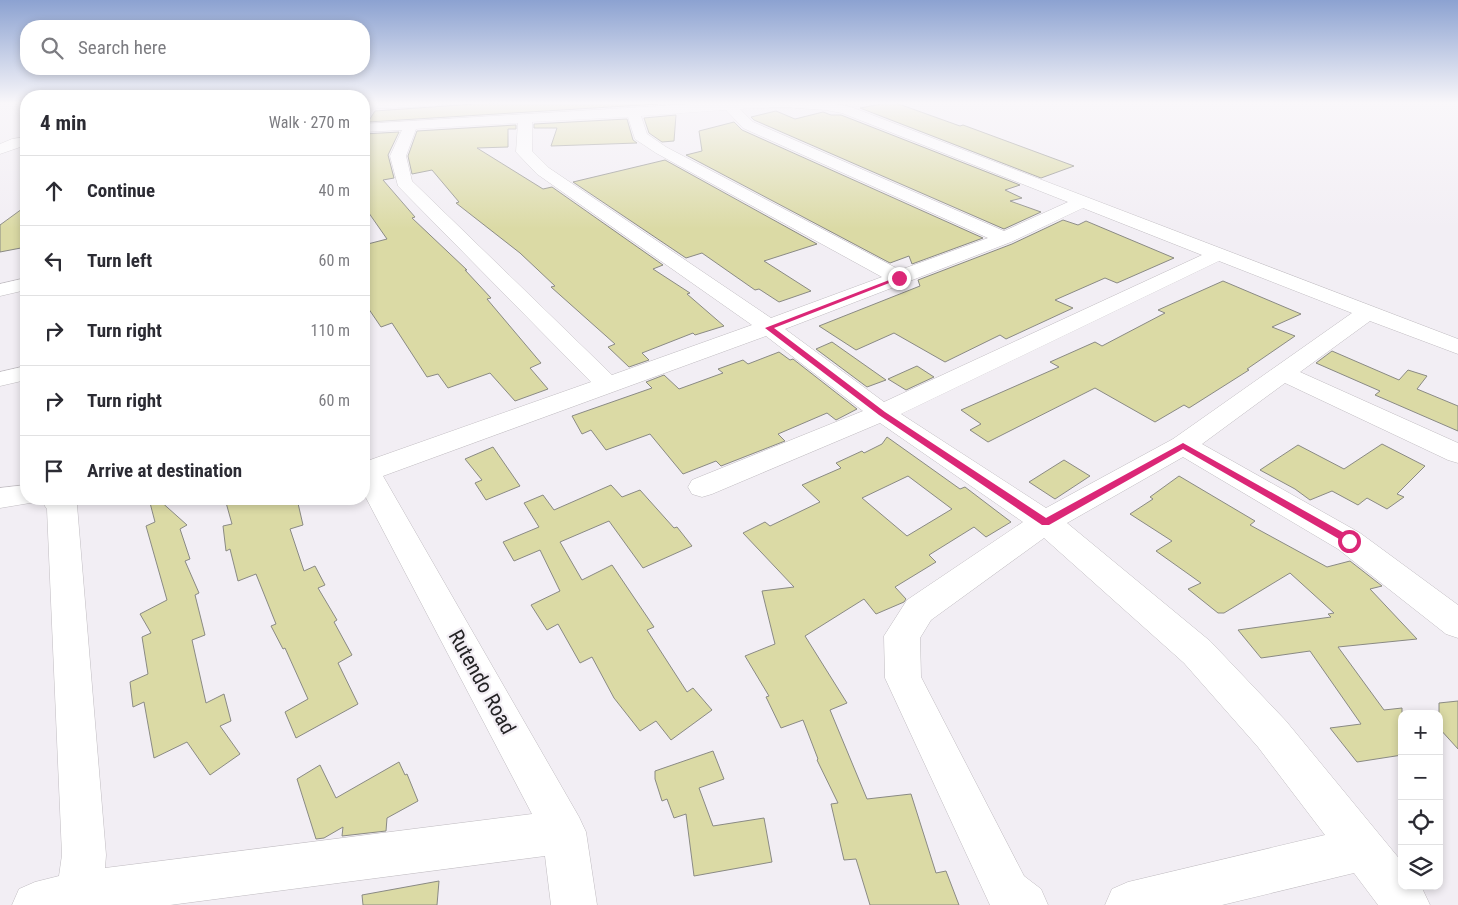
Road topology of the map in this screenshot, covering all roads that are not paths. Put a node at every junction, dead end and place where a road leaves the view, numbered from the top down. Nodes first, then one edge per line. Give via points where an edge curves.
1 (12, 144) edge
2 (403, 144) edge
3 (524, 144) edge
4 (652, 144) edge
5 (790, 144) edge
6 (934, 144) edge
7 (0, 150) edge
8 (1082, 202) junction
9 (1004, 238) junction
10 (1217, 255) junction
11 (899, 278) junction
12 (20, 285) edge
13 (0, 290) edge
14 (1368, 312) junction
15 (769, 328) junction
16 (1458, 347) edge
17 (1283, 373) junction
18 (20, 374) edge
19 (0, 379) edge
20 (607, 384) junction
21 (882, 413) junction
22 (1183, 445) junction
23 (1458, 454) edge
24 (370, 468) edge
25 (370, 479) edge
26 (702, 487) dead end
27 (20, 496) edge
28 (0, 498) edge
29 (62, 505) edge
30 (1045, 522) junction
31 (1458, 624) edge
32 (564, 832) junction
33 (1361, 849) junction
34 (79, 894) junction
35 (35, 905) edge
36 (574, 905) edge
37 (1025, 905) edge
38 (1128, 905) edge
39 (1407, 905) edge

1 - 7 street
2 - 20 street via 398,156 404,184
3 - 15 street via 524,152 543,171
4 - 11 street
5 - 9 street
6 - 8 street
8 - 9 street
8 - 10 street
9 - 11 street
10 - 14 street
10 - 21 street
11 - 15 street
12 - 13 street
14 - 16 street
14 - 17 street
15 - 20 street
15 - 21 street
17 - 22 street
17 - 23 street
18 - 19 street
20 - 24 street
21 - 26 street
21 - 30 street
22 - 30 street
22 - 31 street via 1349,541
25 - 32 street, Rutendo Road
27 - 28 street
29 - 34 street via 84,855
30 - 33 street via 1198,652 1272,734
30 - 37 street via 919,610 902,636 903,678 1008,892
32 - 34 street
32 - 36 street, Rutendo Road
33 - 38 street
33 - 39 street
34 - 35 street

